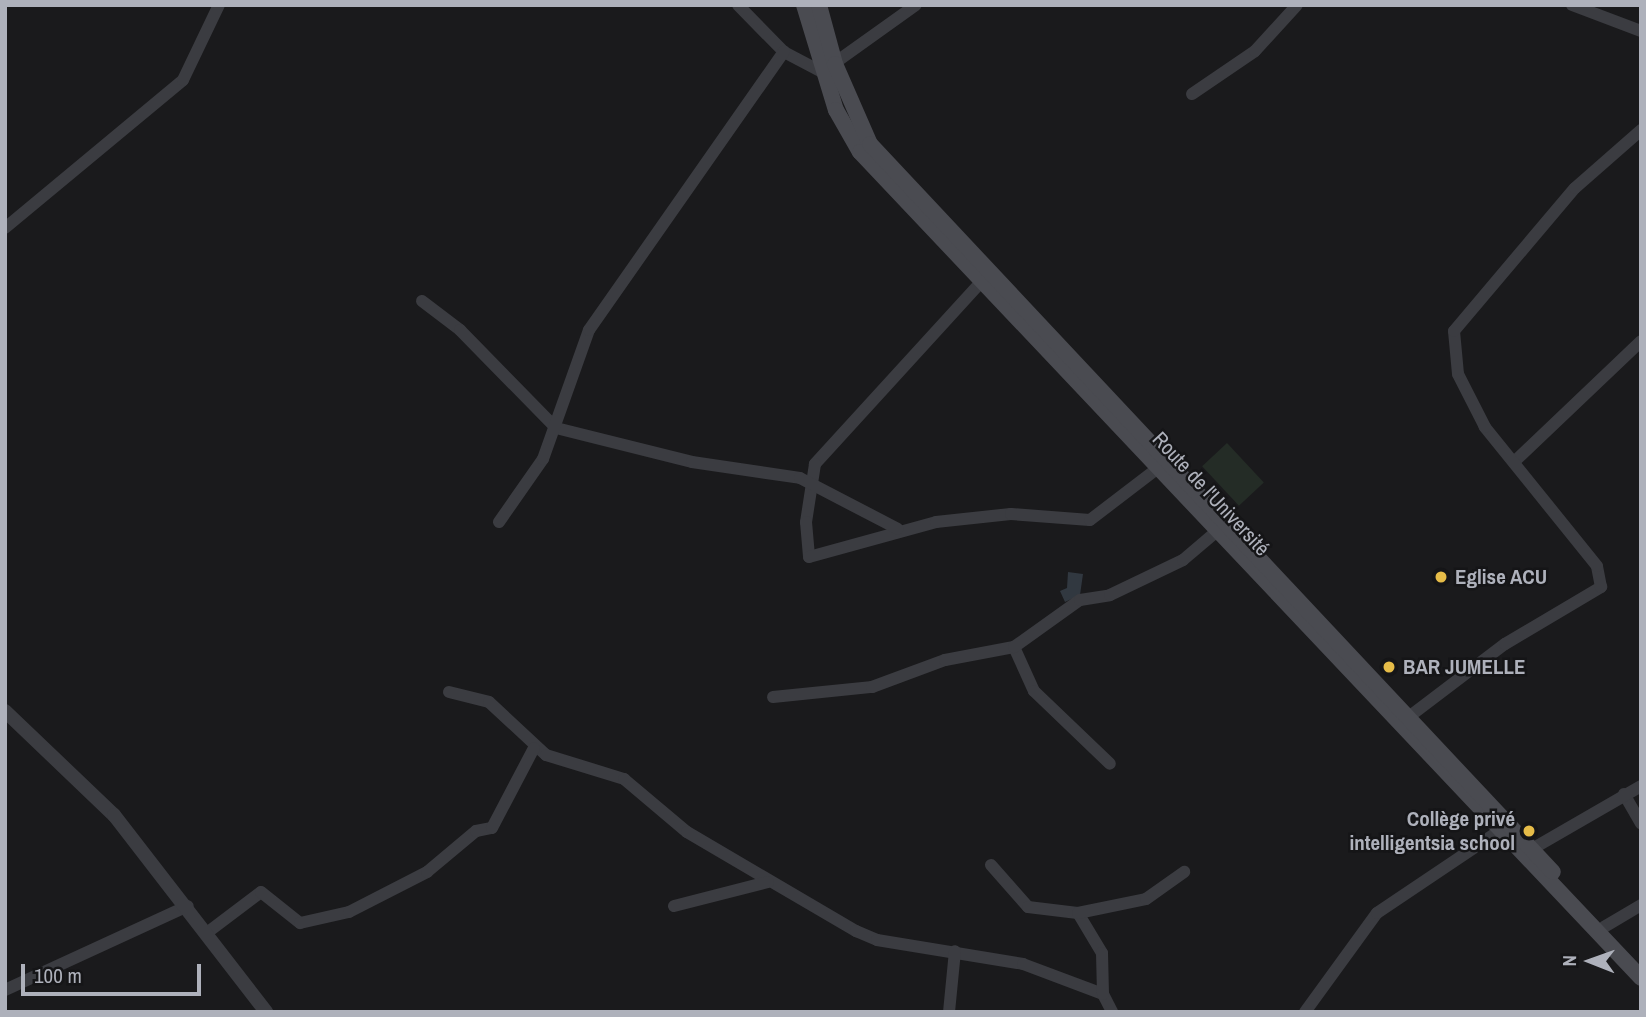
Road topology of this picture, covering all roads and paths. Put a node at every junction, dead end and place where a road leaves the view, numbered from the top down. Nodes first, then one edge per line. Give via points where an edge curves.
1 (219, 5) edge
2 (738, 5) edge
3 (804, 5) edge
4 (819, 5) edge
5 (916, 5) edge
6 (1297, 5) edge
7 (1572, 5) edge
8 (1641, 31) edge
9 (784, 52) junction
10 (828, 68) junction
11 (1192, 94) dead end
12 (1641, 130) edge
13 (5, 228) edge
14 (982, 281) junction
15 (422, 301) dead end
16 (1641, 341) edge
17 (556, 428) junction
18 (1514, 462) junction
19 (1158, 468) junction
20 (810, 483) junction
21 (499, 522) dead end
22 (898, 529) junction
23 (1216, 532) junction
24 (1014, 647) junction
25 (449, 692) dead end
26 (773, 696) dead end
27 (5, 710) edge
28 (1410, 716) junction
29 (534, 748) junction
30 (1110, 764) dead end
31 (1641, 786) edge
32 (1624, 794) junction
33 (1641, 822) edge
34 (1499, 831) junction
35 (1532, 849) junction
36 (991, 865) dead end
37 (1184, 872) dead end
38 (768, 882) junction
39 (1641, 905) edge
40 (188, 906) junction
41 (674, 906) dead end
42 (1079, 913) junction
43 (1604, 927) junction
44 (208, 932) junction
45 (955, 951) junction
46 (1641, 965) edge
47 (1641, 978) edge
48 (5, 990) edge
49 (1102, 995) junction
50 (266, 1012) edge
51 (948, 1012) edge
52 (1112, 1012) edge
53 (1305, 1012) edge

1 - 13 street via 183,80
2 - 9 street
3 - 10 main road, Route de l'Université
4 - 10 main road, Route de l'Université
5 - 10 street
6 - 11 street via 1255,51
7 - 8 street
9 - 10 street
9 - 17 street via 594,322
10 - 14 main road, Route de l'Université via 860,152
10 - 28 main road, Route de l'Université via 870,144
12 - 18 street via 1575,188 1454,331 1458,374 1485,427
14 - 19 main road, Route de l'Université
14 - 20 street via 815,464
15 - 17 street via 460,330
16 - 18 street
17 - 20 street
17 - 21 street
18 - 28 street via 1597,566 1601,587 1505,644
19 - 22 street via 1090,520 995,515
19 - 23 main road, Route de l'Université
20 - 22 street
20 - 22 street via 809,556
23 - 24 street via 1183,560 1110,595 1080,600
23 - 34 main road, Route de l'Université
24 - 26 street via 945,660 873,687
24 - 30 street via 1034,691
25 - 29 street via 489,702
27 - 40 street via 114,815
28 - 35 main road, Route de l'Université
29 - 38 street via 624,779 687,832
29 - 44 street via 492,828 476,831 428,872 349,912 300,923 261,892
31 - 32 street
32 - 33 street
32 - 35 street
34 - 47 main road, Route de l'Université
34 - 53 street via 1377,913
35 - 43 main road, Route de l'Université
36 - 42 street via 1028,907
37 - 42 street via 1146,899
38 - 41 street
38 - 45 street via 877,940
39 - 43 street
40 - 44 street
40 - 48 street
42 - 49 street via 1102,953
43 - 46 main road, Route de l'Université
44 - 50 street
45 - 49 street via 1023,964
45 - 51 street
49 - 52 street

